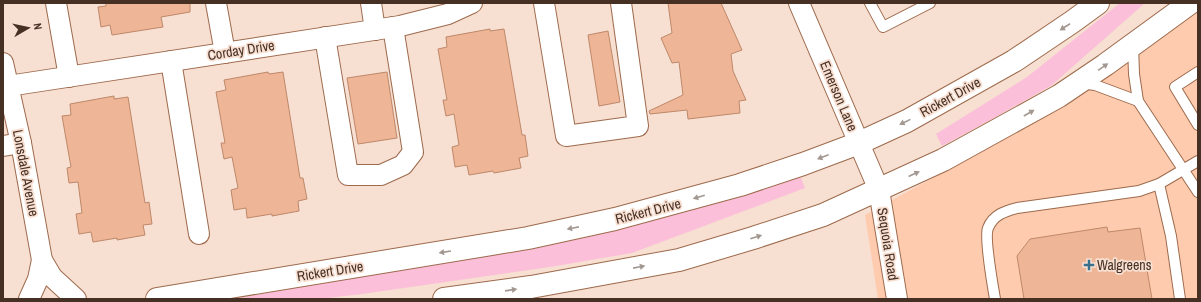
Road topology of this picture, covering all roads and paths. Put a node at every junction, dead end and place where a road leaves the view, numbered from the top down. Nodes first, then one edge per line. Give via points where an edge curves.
1 (56, 3) edge
2 (216, 3) edge
3 (371, 3) edge
4 (472, 3) edge
5 (544, 3) edge
6 (621, 3) edge
7 (799, 3) edge
8 (870, 3) edge
9 (930, 3) edge
10 (1098, 3) edge
11 (1190, 3) edge
12 (384, 28) junction
13 (325, 37) junction
14 (1132, 45) junction
15 (225, 53) junction
16 (171, 61) junction
17 (1198, 72) edge
18 (5, 73) edge
19 (69, 77) junction
20 (1079, 83) junction
21 (1138, 101) junction
22 (1198, 124) edge
23 (859, 143) junction
24 (12, 144) edge
25 (1198, 161) edge
26 (1184, 170) junction
27 (1159, 184) junction
28 (879, 190) junction
29 (1198, 192) edge
30 (199, 234) dead end
31 (42, 260) junction
32 (29, 299) edge
33 (76, 299) edge
34 (157, 299) edge
35 (444, 299) edge
36 (897, 299) edge
37 (995, 299) edge
38 (1180, 299) edge

1 - 19 street
2 - 15 street
3 - 12 street
4 - 12 street, Corday Drive via 448,14
5 - 6 street via 566,136 638,126
7 - 23 street, Emerson Lane
8 - 9 lane via 883,27
10 -> 23 street, Rickert Drive via 1007,64 907,121
11 - 14 street
12 - 13 street, Corday Drive
12 - 13 street via 413,152 403,165 381,175 348,175
13 - 15 street, Corday Drive
20 -> 14 street
14 - 21 lane
15 - 16 street, Corday Drive
16 - 19 street, Corday Drive
16 - 30 street
17 - 22 lane via 1175,87
18 - 19 street, Corday Drive
18 - 24 street, Lonsdale Avenue
20 - 21 lane via 1095,85
28 -> 20 street via 943,160
21 - 26 lane
23 - 28 street, Emerson Lane
23 -> 34 street, Rickert Drive via 740,185 616,219 528,238
24 - 31 street, Lonsdale Avenue
25 - 26 lane
26 - 27 lane
26 - 29 lane
27 - 37 lane via 1139,191 1002,212 987,229
27 - 38 lane via 1171,236
35 -> 28 street via 531,287 679,260 823,215
28 - 36 street, Sequoia Road
31 - 32 street, Lonsdale Avenue via 38,279
31 - 33 street, Lonsdale Avenue via 52,277

